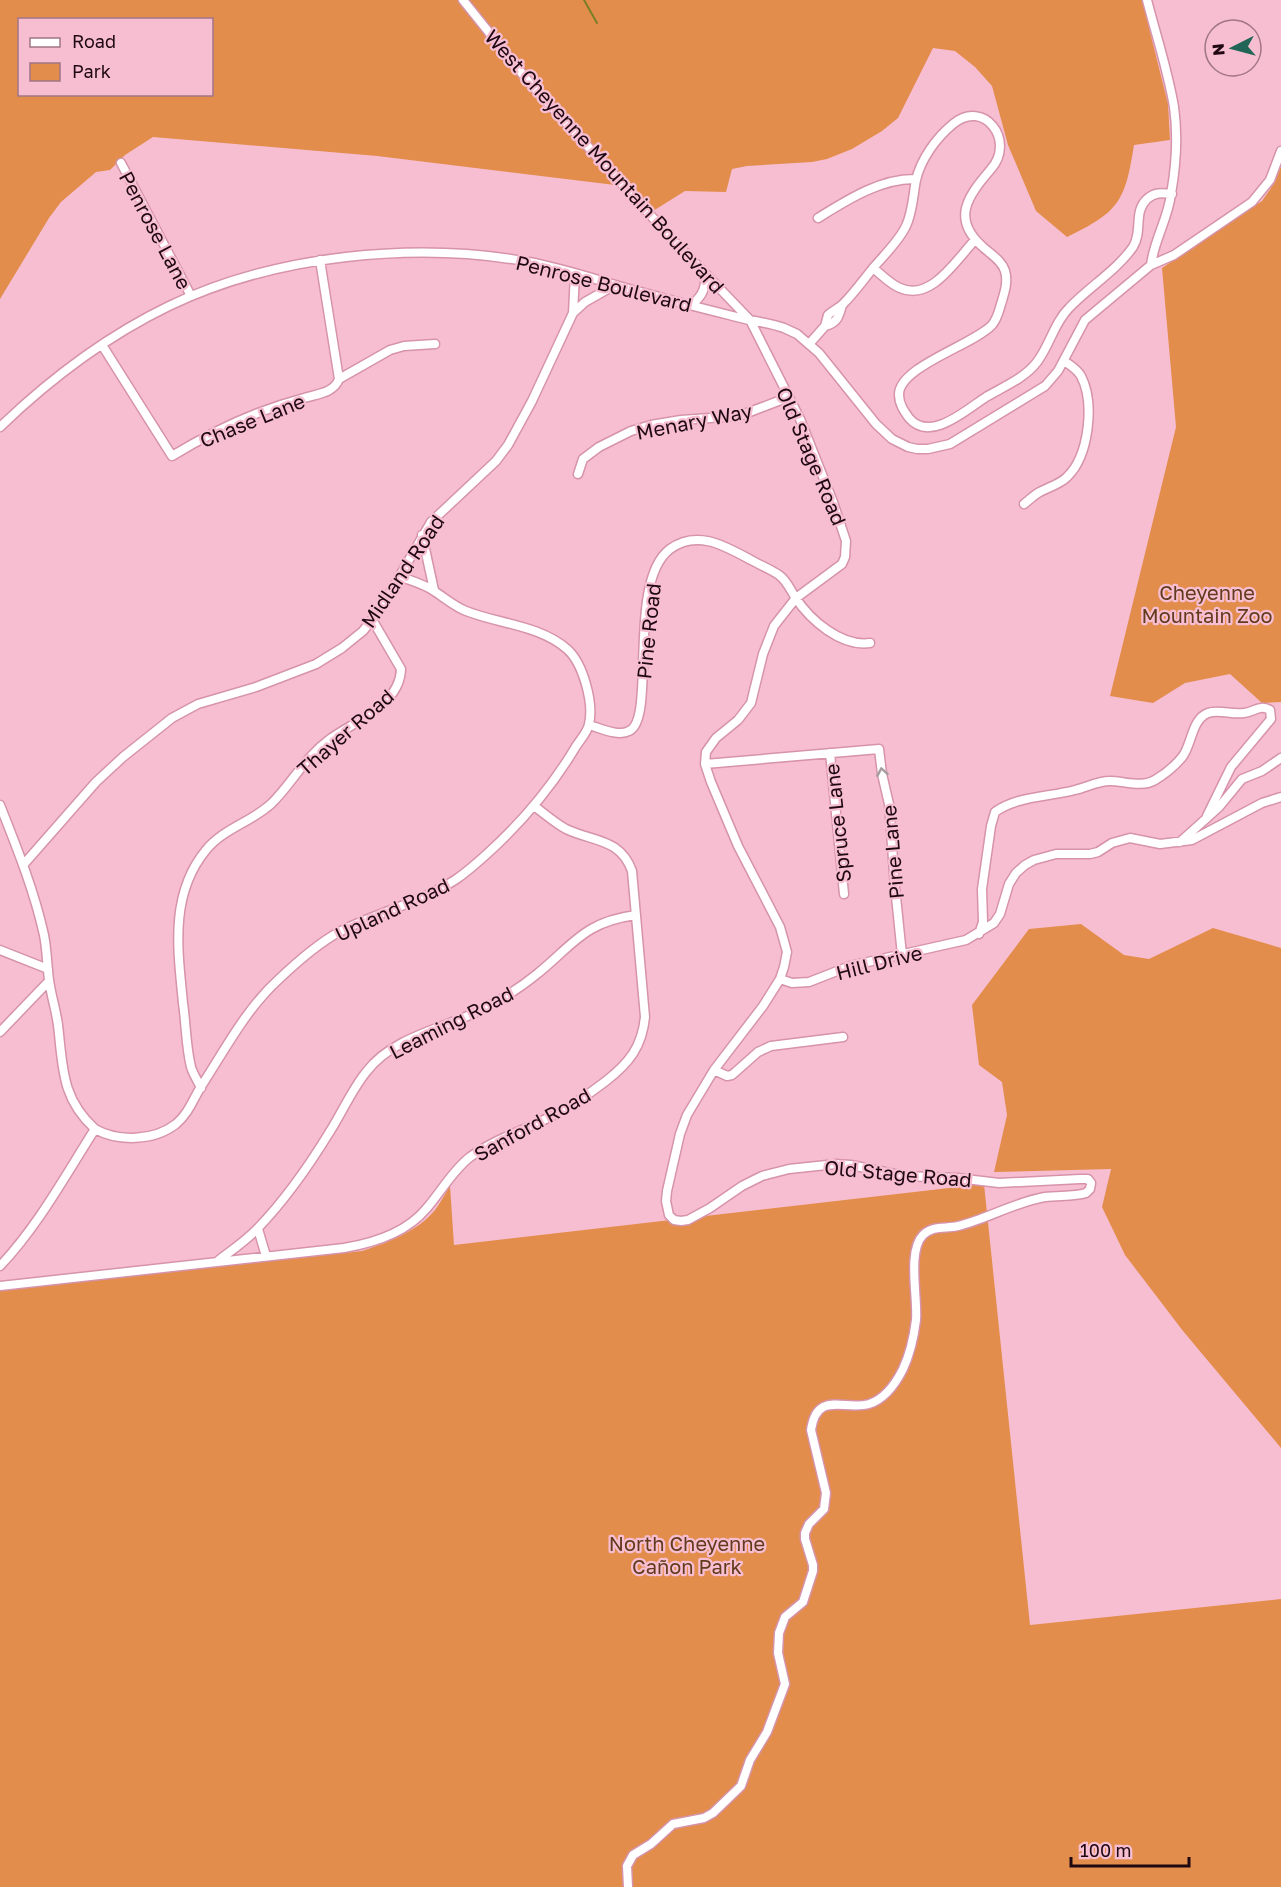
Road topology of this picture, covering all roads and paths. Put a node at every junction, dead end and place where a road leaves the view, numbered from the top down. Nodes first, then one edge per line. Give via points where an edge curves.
1 (463, 0) edge
2 (1147, 0) edge
3 (1281, 151) edge
4 (120, 163) dead end
5 (916, 179) junction
6 (1172, 194) junction
7 (818, 218) dead end
8 (975, 240) junction
9 (320, 260) junction
10 (1151, 265) junction
11 (873, 268) junction
12 (575, 274) junction
13 (706, 274) junction
14 (615, 285) junction
15 (191, 296) junction
16 (691, 305) junction
17 (573, 313) junction
18 (750, 320) junction
19 (435, 344) dead end
20 (810, 344) junction
21 (102, 345) junction
22 (1064, 361) junction
23 (339, 379) junction
24 (789, 396) junction
25 (0, 427) edge
26 (578, 474) dead end
27 (1024, 504) dead end
28 (422, 535) junction
29 (399, 576) junction
30 (434, 590) junction
31 (796, 598) junction
32 (373, 621) junction
33 (870, 643) dead end
34 (589, 725) junction
35 (830, 753) junction
36 (1281, 758) edge
37 (705, 764) junction
38 (1281, 797) edge
39 (0, 805) edge
40 (534, 807) junction
41 (1207, 816) junction
42 (1180, 842) junction
43 (24, 864) junction
44 (844, 894) dead end
45 (636, 915) junction
46 (979, 934) junction
47 (0, 950) edge
48 (902, 955) junction
49 (48, 969) junction
50 (780, 979) junction
51 (49, 981) junction
52 (0, 1032) edge
53 (843, 1037) dead end
54 (714, 1070) junction
55 (201, 1088) junction
56 (95, 1129) junction
57 (258, 1229) junction
58 (266, 1256) junction
59 (219, 1261) junction
60 (0, 1266) edge
61 (0, 1286) edge
62 (628, 1887) edge

1 - 13 street, West Cheyenne Mountain Boulevard via 528,81
2 - 6 street via 1174,108
3 - 10 street, Penrose Boulevard via 1270,180 1258,196 1174,255
4 - 15 street, Penrose Lane
5 - 7 street via 884,184
5 - 8 street via 926,155 952,125 967,116 990,123 999,137 1001,153 969,197 965,221
5 - 11 street via 905,228
6 - 8 street via 1158,193 1146,200 1138,214 1139,232 1134,246 1063,315 1030,369 946,422 921,427 902,407 900,386 912,374 989,328 1005,290 1005,273 999,261
6 - 10 street
8 - 11 street via 937,282 922,290 899,288
9 - 12 street, Penrose Boulevard via 379,254 449,254 528,262
9 - 15 street, Penrose Boulevard
9 - 23 street
10 - 22 street, Penrose Boulevard via 1085,320
11 - 20 street via 842,305 835,323 825,326
12 - 14 street, Penrose Boulevard
12 - 17 street, Midland Road
13 - 16 street via 700,299
13 - 18 street, West Cheyenne Mountain Boulevard
14 - 16 street, Penrose Boulevard
14 - 17 street, Midland Road
15 - 21 street, Penrose Boulevard
16 - 18 street, Penrose Boulevard
17 - 28 street, Midland Road via 508,445
18 - 20 street, Penrose Boulevard via 784,328
18 - 24 street, Old Stage Road
19 - 23 street via 390,350
20 - 22 street, Penrose Boulevard via 876,424 892,439 917,449 962,439 1045,386
21 - 23 street, Chase Lane via 172,456 261,411 326,392
21 - 25 street, Penrose Boulevard via 43,387
22 - 27 street via 1077,370 1085,386 1089,414 1085,443 1076,466 1065,479
24 - 26 street, Menary Way via 739,416 672,421 632,431 582,459
24 - 31 street, Old Stage Road via 846,541 842,564
28 - 29 street, Midland Road
28 - 30 street
29 - 30 street
29 - 32 street, Midland Road
30 - 34 street via 466,611 533,630 565,648 574,656 583,675
31 - 33 street, Pine Road via 830,631 851,642
31 - 34 street, Pine Road via 779,575 725,546 702,539 672,548 658,563 648,594 637,722 630,731 620,733
31 - 37 street, Old Stage Road via 774,626 751,703 711,744
32 - 43 street, Midland Road via 316,664 198,704 158,728 96,782
32 - 55 street, Thayer Road via 401,669 394,693 308,758 263,811 213,841 198,860 185,889 177,927 178,960 191,1067
34 - 40 street, Upland Road
35 - 37 street
35 - 44 street, Spruce Lane
48 -> 35 street, Pine Lane via 891,822 879,750
36 - 41 street via 1242,779
37 - 50 street, Old Stage Road via 738,846 782,933 787,952
38 - 42 street via 1192,840
39 - 43 street
40 - 45 street, Sanford Road via 565,828 618,849 632,871
40 - 55 street, Upland Road via 512,832 454,881 339,932 292,967 250,1010
41 - 42 street
41 - 46 street via 1231,767 1271,719 1272,714 1265,707 1248,713 1206,714 1195,727 1182,758 1153,782 1100,782 1011,804 995,812
42 - 46 street via 1160,844 1130,838 1090,854 1056,854 1034,860 1016,873 1000,914
43 - 49 street via 42,927
45 - 57 street, Leaming Road via 615,917 591,927 538,974 504,997 411,1039 377,1061 361,1079 302,1173
45 - 58 street, Sanford Road via 645,1017 638,1049 623,1067 562,1111 470,1157 424,1212 389,1236 365,1244
46 - 48 street, Hill Drive
47 - 49 street
48 - 50 street, Hill Drive via 850,966 809,982
49 - 51 street
50 - 54 street, Old Stage Road
51 - 52 street
51 - 56 street via 64,1079 72,1101
53 - 54 street via 771,1046 732,1075
54 - 62 street, Old Stage Road via 694,1100 680,1134 666,1201 674,1220 688,1220 762,1176 806,1166 845,1164 911,1177 999,1183 1080,1179 1091,1183 1086,1193 1044,1198 960,1226 931,1230 918,1242 914,1262 914,1335 896,1382 885,1395 867,1405 824,1406 812,1422 826,1501 805,1533 813,1564 806,1592 799,1606 785,1617 779,1633 778,1653 785,1684 767,1732 735,1793 704,1818 673,1824 633,1855 627,1866
55 - 56 street, Upland Road via 186,1114 163,1131 127,1137
56 - 60 street via 45,1208
57 - 58 street
57 - 59 street, Leaming Road
58 - 59 street, Sanford Road
59 - 61 street, Sanford Road

